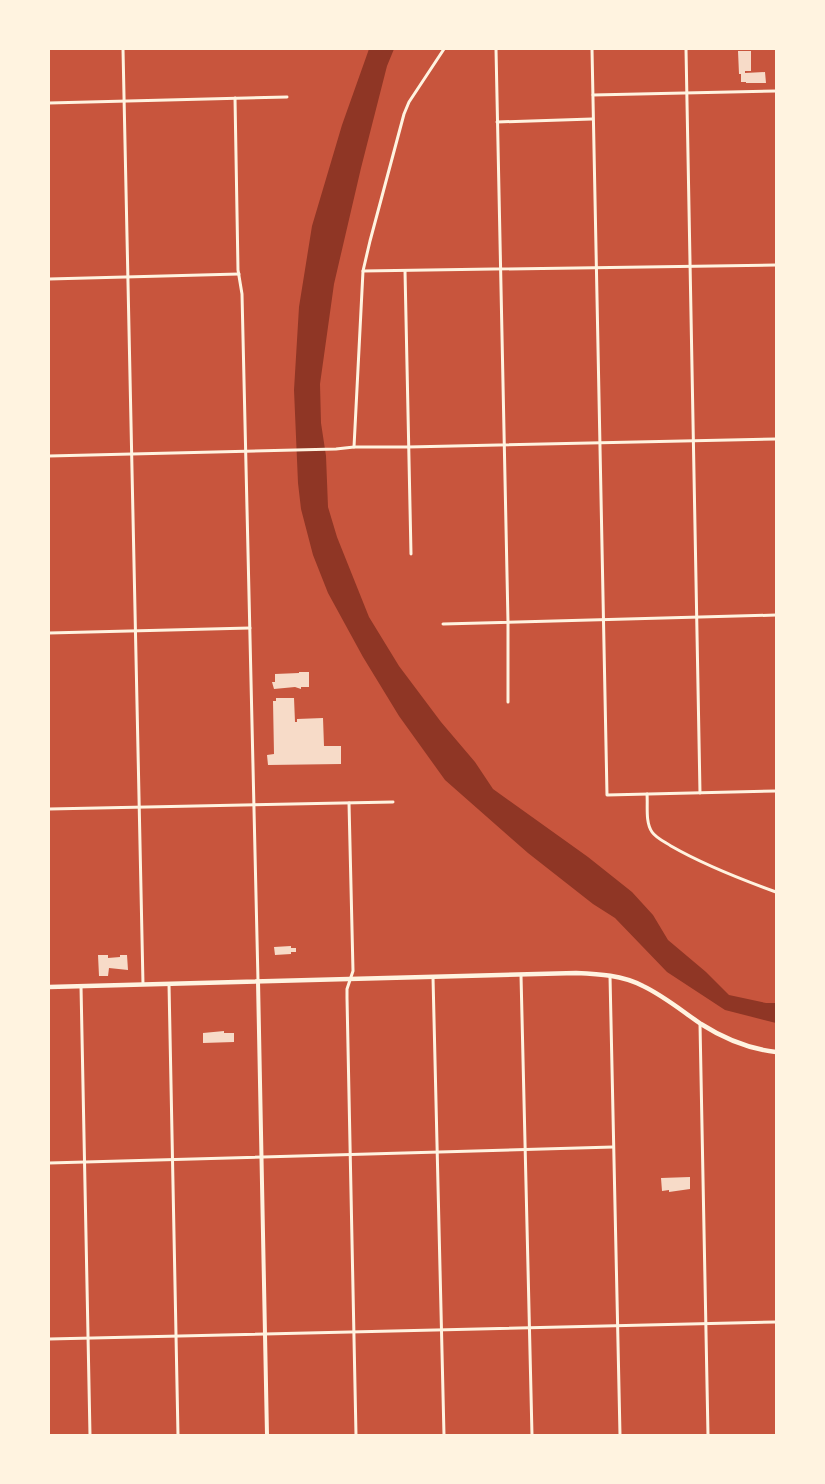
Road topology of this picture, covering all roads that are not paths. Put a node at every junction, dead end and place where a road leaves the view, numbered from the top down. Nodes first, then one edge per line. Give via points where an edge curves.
1 (123, 49) edge
2 (444, 49) edge
3 (496, 49) edge
4 (592, 49) edge
5 (686, 49) edge
6 (776, 91) edge
7 (686, 93) junction
8 (593, 95) junction
9 (286, 97) dead end
10 (235, 98) junction
11 (124, 101) junction
12 (49, 103) edge
13 (592, 119) junction
14 (497, 122) junction
15 (776, 265) edge
16 (690, 266) junction
17 (596, 268) junction
18 (500, 270) junction
19 (363, 271) junction
20 (405, 272) junction
21 (239, 274) junction
22 (128, 277) junction
23 (49, 279) edge
24 (776, 439) edge
25 (693, 441) junction
26 (600, 443) junction
27 (504, 445) junction
28 (354, 447) junction
29 (408, 447) junction
30 (246, 451) junction
31 (132, 454) junction
32 (49, 456) edge
33 (410, 554) dead end
34 (776, 615) edge
35 (697, 617) junction
36 (603, 619) junction
37 (508, 622) junction
38 (443, 624) dead end
39 (250, 628) junction
40 (136, 631) junction
41 (49, 633) edge
42 (508, 702) dead end
43 (776, 791) edge
44 (700, 793) junction
45 (647, 794) junction
46 (394, 802) dead end
47 (349, 803) junction
48 (254, 805) junction
49 (139, 807) junction
50 (49, 809) edge
51 (776, 892) edge
52 (521, 975) junction
53 (610, 976) junction
54 (433, 977) junction
55 (350, 979) junction
56 (258, 981) junction
57 (143, 984) junction
58 (169, 984) junction
59 (81, 986) junction
60 (49, 987) edge
61 (700, 1023) junction
62 (776, 1052) edge
63 (613, 1147) junction
64 (525, 1149) junction
65 (437, 1152) junction
66 (350, 1154) junction
67 (261, 1157) junction
68 (173, 1160) junction
69 (84, 1162) junction
70 (49, 1163) edge
71 (776, 1322) edge
72 (706, 1324) junction
73 (617, 1326) junction
74 (529, 1327) junction
75 (441, 1329) junction
76 (354, 1331) junction
77 (265, 1334) junction
78 (176, 1336) junction
79 (88, 1338) junction
80 (49, 1339) edge
81 (90, 1435) edge
82 (178, 1435) edge
83 (267, 1435) edge
84 (356, 1435) edge
85 (444, 1435) edge
86 (532, 1435) edge
87 (620, 1435) edge
88 (708, 1435) edge

1 - 11 street
2 - 19 street via 404,114
3 - 14 street
4 - 8 street
5 - 7 street
6 - 7 street
7 - 8 street
7 - 16 street
8 - 13 street
9 - 10 street
10 - 11 street
10 - 21 street
11 - 12 street
11 - 22 street
13 - 14 street
13 - 17 street
14 - 18 street
15 - 16 street
16 - 17 street
16 - 25 street
17 - 18 street
17 - 26 street
18 - 20 street
18 - 27 street
19 - 20 street
19 - 28 street
20 - 29 street
21 - 22 street
21 - 30 street
22 - 23 street
22 - 31 street
24 - 25 street
25 - 26 street
25 - 35 street
26 - 27 street
26 - 36 street
27 - 29 street
27 - 37 street
28 - 29 street
28 - 30 street
29 - 33 street
30 - 31 street
30 - 39 street
31 - 32 street
31 - 40 street
34 - 35 street
35 - 36 street
35 - 44 street
36 - 37 street
36 - 45 street via 607,795
37 - 38 street
37 - 42 street
39 - 40 street
39 - 48 street
40 - 41 street
40 - 49 street
43 - 44 street
44 - 45 street
45 - 51 street via 649,825 656,836 711,867
46 - 47 street
47 - 48 street
47 - 55 street
48 - 49 street
48 - 56 street
49 - 50 street
49 - 57 street
52 - 53 main road via 576,973
52 - 54 main road
52 - 64 street
53 - 61 main road via 643,985
53 - 63 street
54 - 55 main road
54 - 65 street
55 - 56 main road
55 - 66 street via 347,989
56 - 58 main road
56 - 67 street
57 - 58 main road
57 - 59 main road
58 - 68 street
59 - 60 main road
59 - 69 street
61 - 62 main road via 733,1040
61 - 72 street
63 - 64 street
63 - 73 street
64 - 65 street
64 - 74 street
65 - 66 street
65 - 75 street
66 - 67 street
66 - 76 street
67 - 68 street
67 - 77 street
68 - 69 street
68 - 78 street
69 - 70 street
69 - 79 street
71 - 72 street
72 - 73 street
72 - 88 street
73 - 74 street
73 - 87 street
74 - 75 street
74 - 86 street
75 - 76 street
75 - 85 street
76 - 77 street
76 - 84 street
77 - 78 street
77 - 83 street
78 - 79 street
78 - 82 street
79 - 80 street
79 - 81 street

